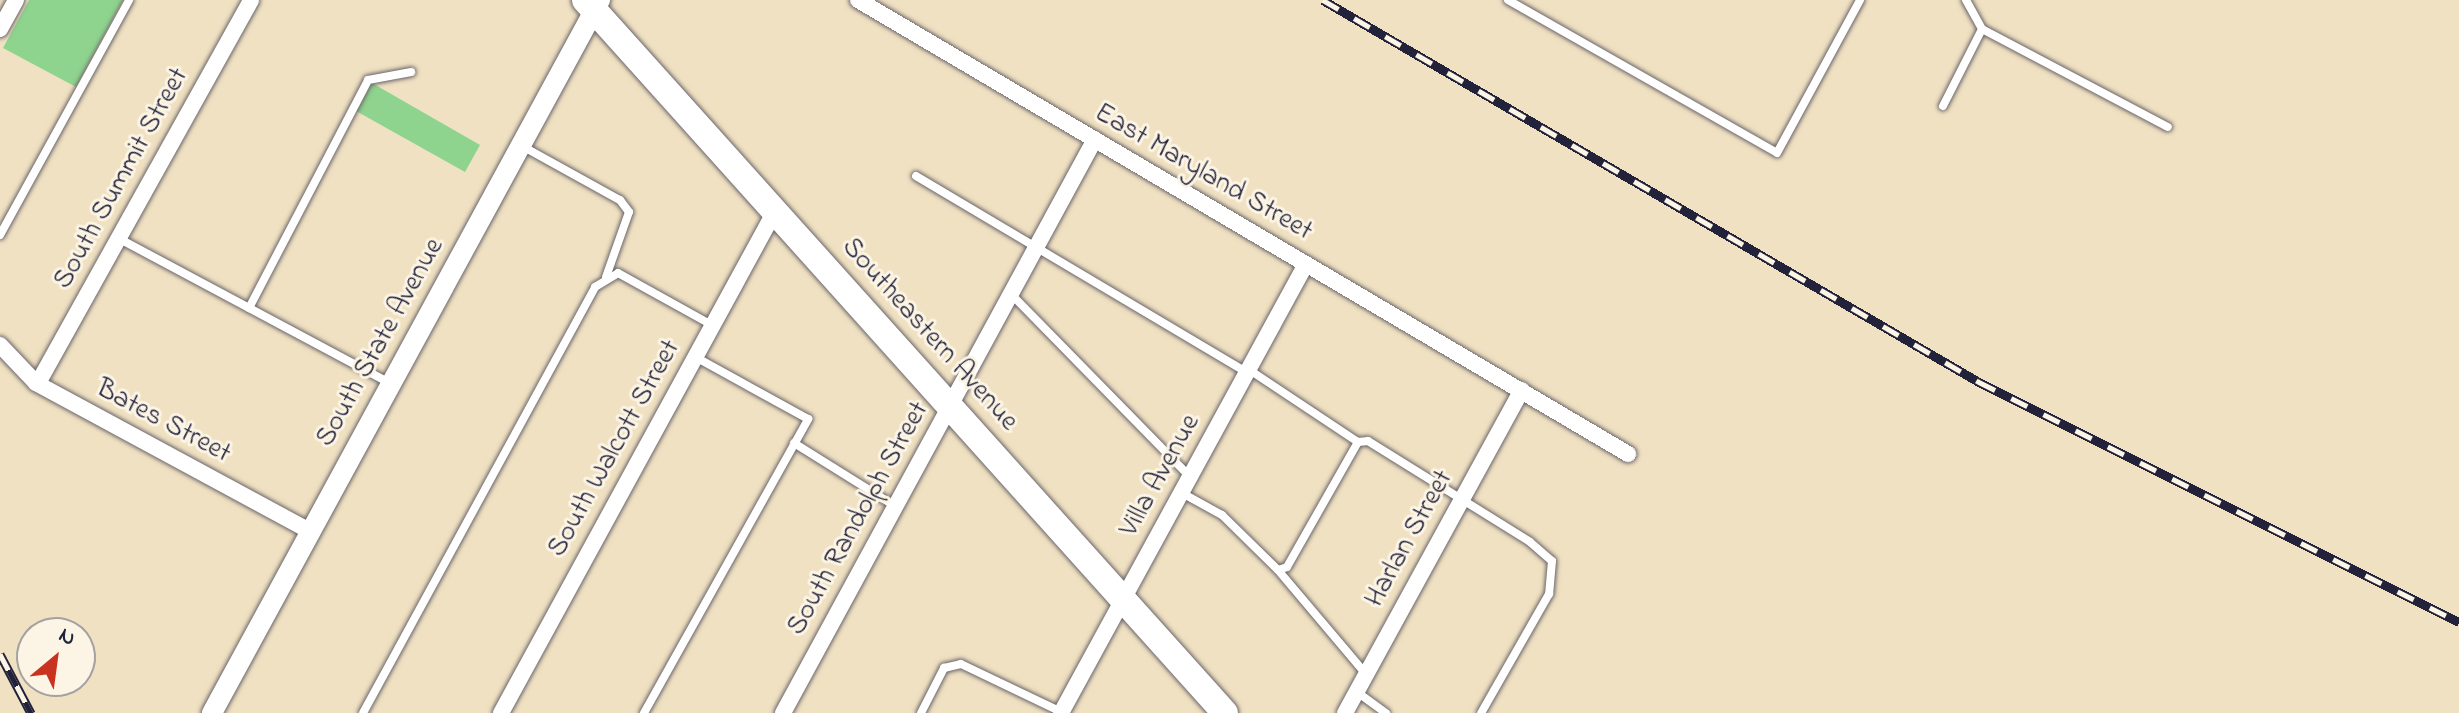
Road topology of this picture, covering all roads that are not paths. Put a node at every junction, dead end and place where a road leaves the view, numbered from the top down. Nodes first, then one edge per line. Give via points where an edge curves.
1 (16, 0) edge
2 (129, 0) edge
3 (251, 0) edge
4 (858, 0) edge
5 (1508, 0) edge
6 (1860, 0) edge
7 (1966, 0) edge
8 (594, 3) edge
9 (0, 29) edge
10 (1982, 29) junction
11 (411, 72) dead end
12 (1943, 106) dead end
13 (2168, 127) dead end
14 (1095, 139) junction
15 (521, 146) junction
16 (916, 176) dead end
17 (775, 211) junction
18 (0, 235) edge
19 (117, 238) junction
20 (1037, 246) junction
21 (1306, 264) junction
22 (606, 277) junction
23 (1011, 294) junction
24 (249, 308) junction
25 (712, 325) junction
26 (0, 345) edge
27 (695, 357) junction
28 (1248, 371) junction
29 (38, 383) junction
30 (391, 384) junction
31 (1522, 390) junction
32 (950, 406) junction
33 (1358, 442) junction
34 (794, 443) junction
35 (1628, 454) dead end
36 (1190, 477) junction
37 (1182, 493) junction
38 (1463, 496) junction
39 (896, 507) junction
40 (310, 531) junction
41 (1278, 570) junction
42 (1123, 600) junction
43 (1366, 674) junction
44 (1357, 692) junction
45 (212, 713) edge
46 (363, 713) edge
47 (501, 713) edge
48 (644, 713) edge
49 (783, 713) edge
50 (921, 713) edge
51 (1062, 713) edge
52 (1225, 713) edge
53 (1345, 713) edge
54 (1386, 713) edge
55 (1481, 713) edge

1 - 9 street
2 - 18 lane
3 - 19 street, South Summit Street
4 - 14 street, East Maryland Street
5 - 6 lane via 1777,153
7 - 10 lane
8 - 15 street, South State Avenue
8 - 17 main road, Southeastern Avenue
10 - 12 lane
10 - 13 lane
11 - 24 lane via 368,80
14 - 20 street, South Randolph Street
14 - 21 street, East Maryland Street
15 - 22 lane via 620,200 629,212
15 - 30 street, South State Avenue
16 - 20 lane
17 - 25 street, South Walcott Street
17 - 32 main road, Southeastern Avenue
19 - 24 lane
19 - 29 street, South Summit Street
20 - 23 street, South Randolph Street
20 - 28 lane
21 - 28 street, Villa Avenue
21 - 31 street, East Maryland Street
22 - 25 lane via 618,273
22 - 46 lane
23 - 32 street, South Randolph Street
23 - 36 lane
24 - 30 lane
25 - 27 street, South Walcott Street
26 - 29 street, Bates Street
27 - 34 lane via 808,419
27 - 47 street, South Walcott Street
28 - 33 lane
28 - 36 street, Villa Avenue
29 - 40 street, Bates Street
30 - 40 street, South State Avenue
31 - 35 street, East Maryland Street
31 - 38 street, Harlan Street
32 - 39 street, South Randolph Street
32 - 42 main road, Southeastern Avenue
33 - 38 lane
33 - 41 lane via 1287,567
34 - 39 lane
34 - 48 lane
36 - 37 street, Villa Avenue
37 - 41 lane via 1222,515
37 - 42 street, Villa Avenue
38 - 43 street, Harlan Street
38 - 55 lane via 1552,561 1549,594
39 - 49 street, South Randolph Street
40 - 45 street, South State Avenue
41 - 43 lane
42 - 51 street, Villa Avenue
42 - 52 main road, Southeastern Avenue
43 - 44 street, Harlan Street
44 - 53 street, Harlan Street
44 - 54 lane
50 - 51 lane via 944,668 961,664

